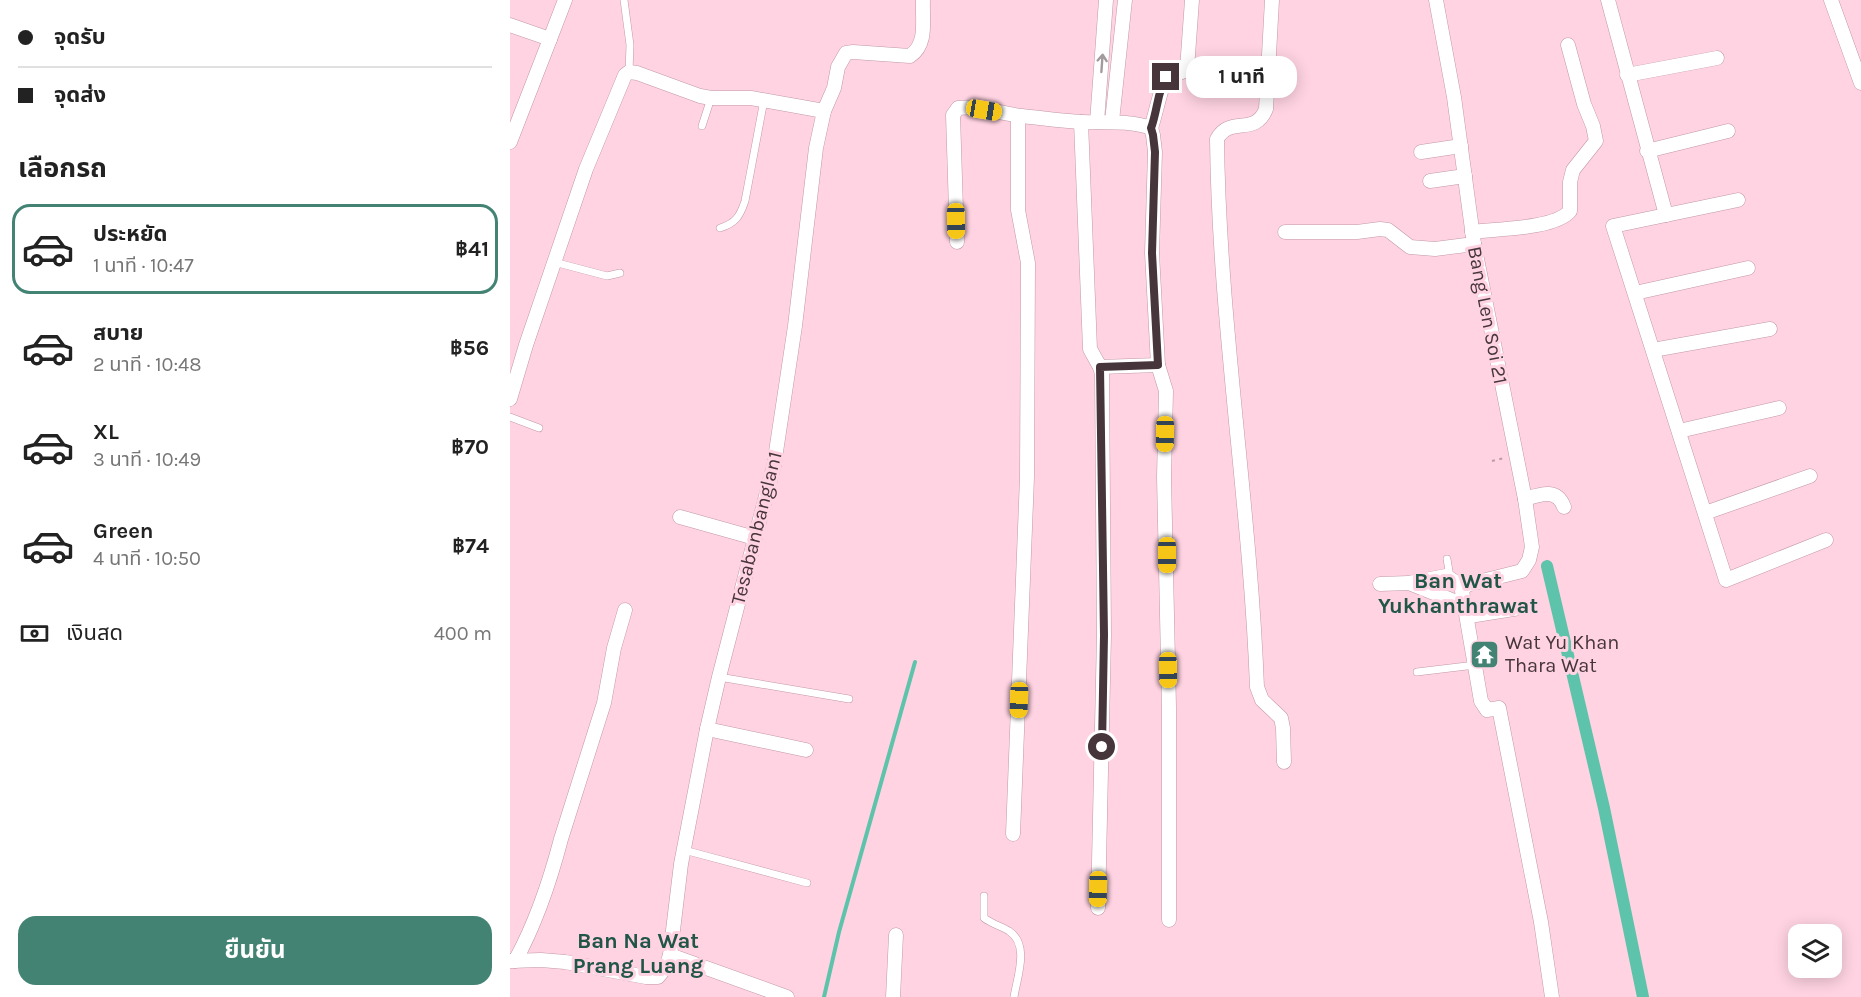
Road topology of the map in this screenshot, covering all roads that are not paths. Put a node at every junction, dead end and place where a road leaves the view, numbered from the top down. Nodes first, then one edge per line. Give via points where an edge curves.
1 (565, 0) edge
2 (624, 0) edge
3 (923, 0) edge
4 (1192, 0) edge
5 (1272, 0) edge
6 (1436, 0) edge
7 (1608, 0) edge
8 (1831, 0) edge
9 (1106, 3) edge
10 (1125, 4) edge
11 (510, 25) edge
12 (550, 39) junction
13 (1568, 45) dead end
14 (1717, 58) dead end
15 (629, 72) junction
16 (1627, 75) junction
17 (1861, 83) edge
18 (711, 98) junction
19 (764, 100) junction
20 (824, 111) junction
21 (1018, 116) junction
22 (1112, 121) junction
23 (1081, 122) junction
24 (1097, 122) junction
25 (702, 126) dead end
26 (1151, 128) junction
27 (1728, 131) dead end
28 (510, 142) edge
29 (1461, 146) junction
30 (1647, 151) junction
31 (1421, 152) dead end
32 (1465, 176) junction
33 (1430, 181) dead end
34 (1738, 200) dead end
35 (1666, 215) junction
36 (720, 228) dead end
37 (1285, 232) dead end
38 (1473, 238) junction
39 (957, 242) dead end
40 (554, 261) junction
41 (1748, 268) dead end
42 (621, 273) dead end
43 (1635, 293) junction
44 (1770, 329) dead end
45 (1653, 350) junction
46 (1158, 365) junction
47 (1100, 367) junction
48 (510, 399) edge
49 (1779, 408) dead end
50 (510, 417) edge
51 (539, 428) dead end
52 (1679, 431) junction
53 (1810, 476) dead end
54 (1525, 499) junction
55 (1564, 507) dead end
56 (1705, 513) junction
57 (680, 517) dead end
58 (755, 538) junction
59 (1826, 540) dead end
60 (1447, 559) dead end
61 (1450, 577) junction
62 (1409, 583) junction
63 (1380, 584) dead end
64 (1464, 586) junction
65 (1464, 605) junction
66 (625, 610) dead end
67 (1517, 612) dead end
68 (1467, 620) junction
69 (1475, 665) junction
70 (1417, 672) dead end
71 (719, 677) junction
72 (849, 699) dead end
73 (707, 729) junction
74 (806, 750) dead end
75 (1284, 762) dead end
76 (1013, 834) dead end
77 (684, 850) junction
78 (807, 883) dead end
79 (984, 896) dead end
80 (1098, 908) dead end
81 (1169, 920) dead end
82 (896, 935) dead end
83 (670, 955) junction
84 (514, 961) edge
85 (787, 997) edge
86 (893, 997) edge
87 (1014, 997) edge
88 (1552, 997) edge

1 - 12 street
2 - 15 lane
3 - 20 street, Tesabanbanglan1 via 922,43 917,51 910,56 846,53
4 - 26 street via 1187,69 1163,81
5 - 75 street via 1266,109 1256,124 1226,128 1217,139 1221,256 1257,687 1263,700 1281,718
6 - 29 street, Bang Len Soi 21
7 - 16 street
8 - 17 street
9 - 10 street
24 -> 9 street
10 - 22 street
11 - 12 street
12 - 28 street
13 - 38 street via 1596,141 1573,170 1570,211 1553,221
14 - 16 street
15 - 18 street
15 - 40 street via 621,82 595,147
16 - 30 street
18 - 19 street
18 - 25 lane
19 - 20 street
19 - 36 lane via 740,216
20 - 58 street, Tesabanbanglan1 via 774,465
21 - 23 street
21 - 39 street via 967,107 958,108 954,115
21 - 76 street via 1018,210 1028,263 1027,466
22 - 24 street
22 - 26 street
23 - 24 street
23 - 47 street via 1090,349
26 - 46 street via 1155,152 1152,253
27 - 30 street
29 - 31 street
29 - 32 street, Bang Len Soi 21
30 - 35 street
32 - 33 street
32 - 38 street, Bang Len Soi 21
34 - 35 street
35 - 43 street via 1613,226
37 - 38 street via 1380,229 1388,230 1410,247 1435,249
38 - 54 street, Bang Len Soi 21
40 - 42 lane via 607,276
40 - 48 street
41 - 43 street
43 - 45 street
44 - 45 street
45 - 52 street
46 - 47 street
46 - 81 street via 1166,391
47 - 80 street via 1104,635
49 - 52 street
50 - 51 lane
52 - 56 street
53 - 56 street
54 - 55 street via 1552,494 1561,499
54 - 64 street, Bang Len Soi 21 via 1532,547 1522,571
56 - 59 street via 1726,580
57 - 58 street
58 - 71 street, Tesabanbanglan1
60 - 61 lane
61 - 62 street
61 - 64 street
62 - 63 street
62 - 65 street
64 - 65 street
65 - 68 street
66 - 84 street via 604,703 558,858
67 - 68 lane
68 - 69 street
69 - 70 lane
69 - 88 street via 1484,707 1499,708
71 - 72 lane
71 - 73 street, Tesabanbanglan1
73 - 74 street
73 - 77 street, Tesabanbanglan1
77 - 78 lane
77 - 83 street, Tesabanbanglan1
79 - 87 lane via 984,918 1011,932 1019,941
82 - 86 street
83 - 84 street, Tesabanbanglan1 via 657,977 565,962
83 - 85 street

